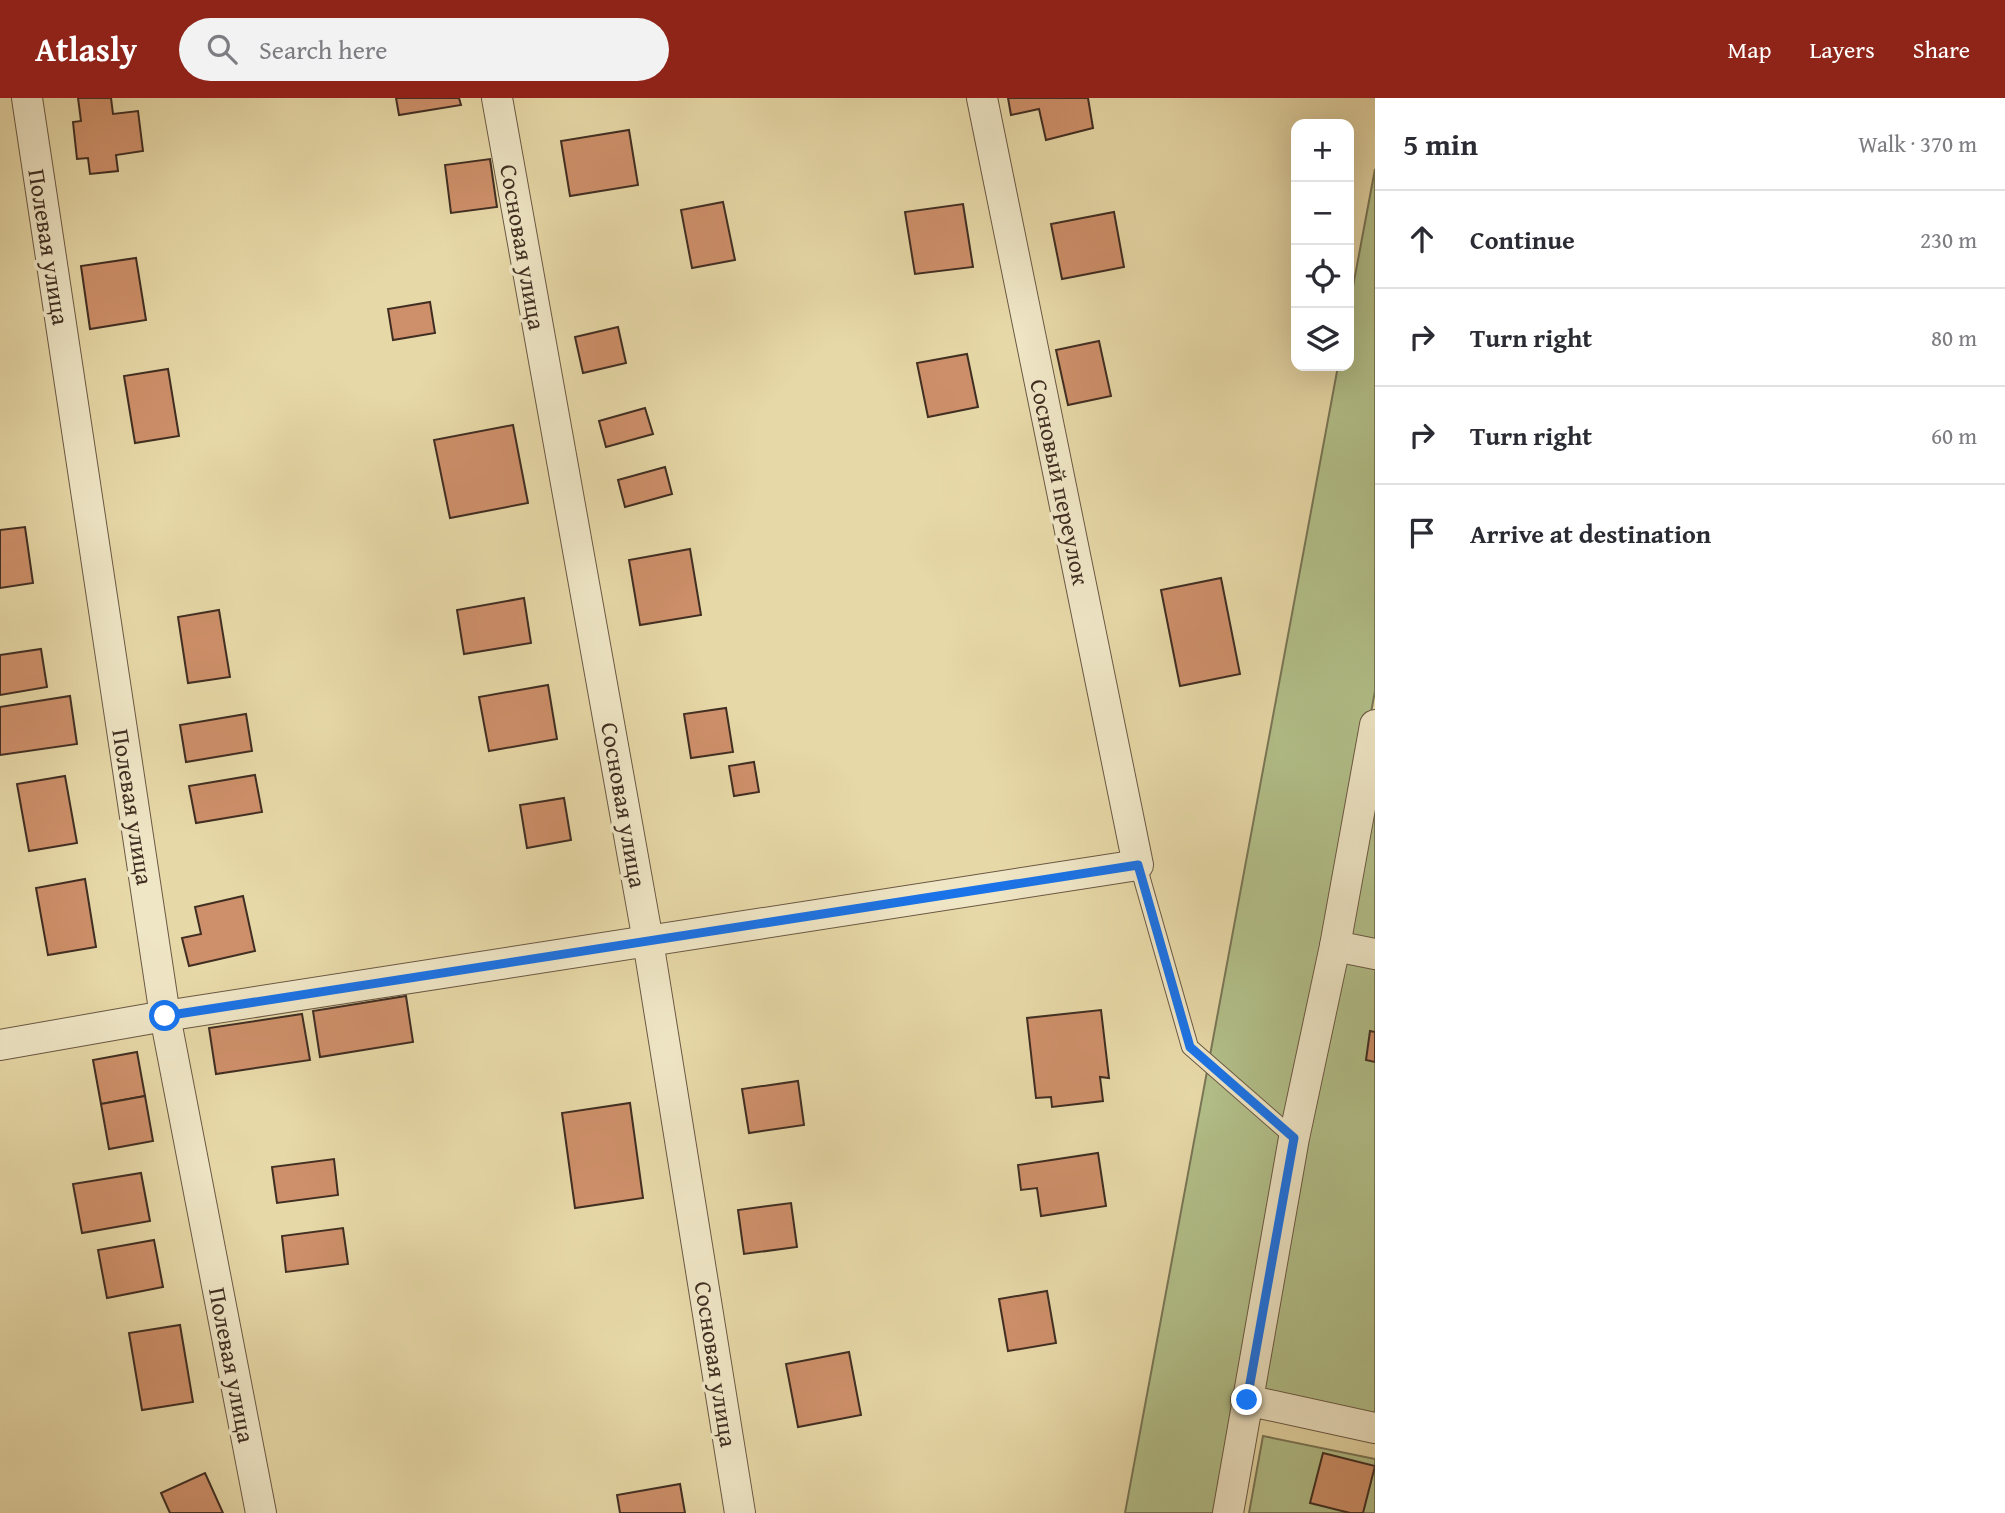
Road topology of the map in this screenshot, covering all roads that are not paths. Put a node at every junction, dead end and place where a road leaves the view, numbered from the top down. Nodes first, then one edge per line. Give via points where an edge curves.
1 (27, 98) edge
2 (496, 98) edge
3 (982, 98) edge
4 (1375, 724) edge
5 (1138, 865) junction
6 (648, 941) junction
7 (1335, 946) junction
8 (1375, 954) edge
9 (165, 1016) junction
10 (0, 1045) edge
11 (1294, 1138) junction
12 (1247, 1400) junction
13 (1375, 1428) edge
14 (261, 1513) edge
15 (740, 1513) edge
16 (1228, 1513) edge

1 - 9 street, Полевая улица
2 - 6 street, Сосновая улица
3 - 5 street, Сосновый переулок
4 - 7 street
5 - 6 street
5 - 11 lane via 1190,1047
6 - 9 street
6 - 15 street, Сосновая улица
7 - 8 street
7 - 11 street
9 - 10 street
9 - 14 street, Полевая улица
11 - 12 street
12 - 13 street
12 - 16 street

